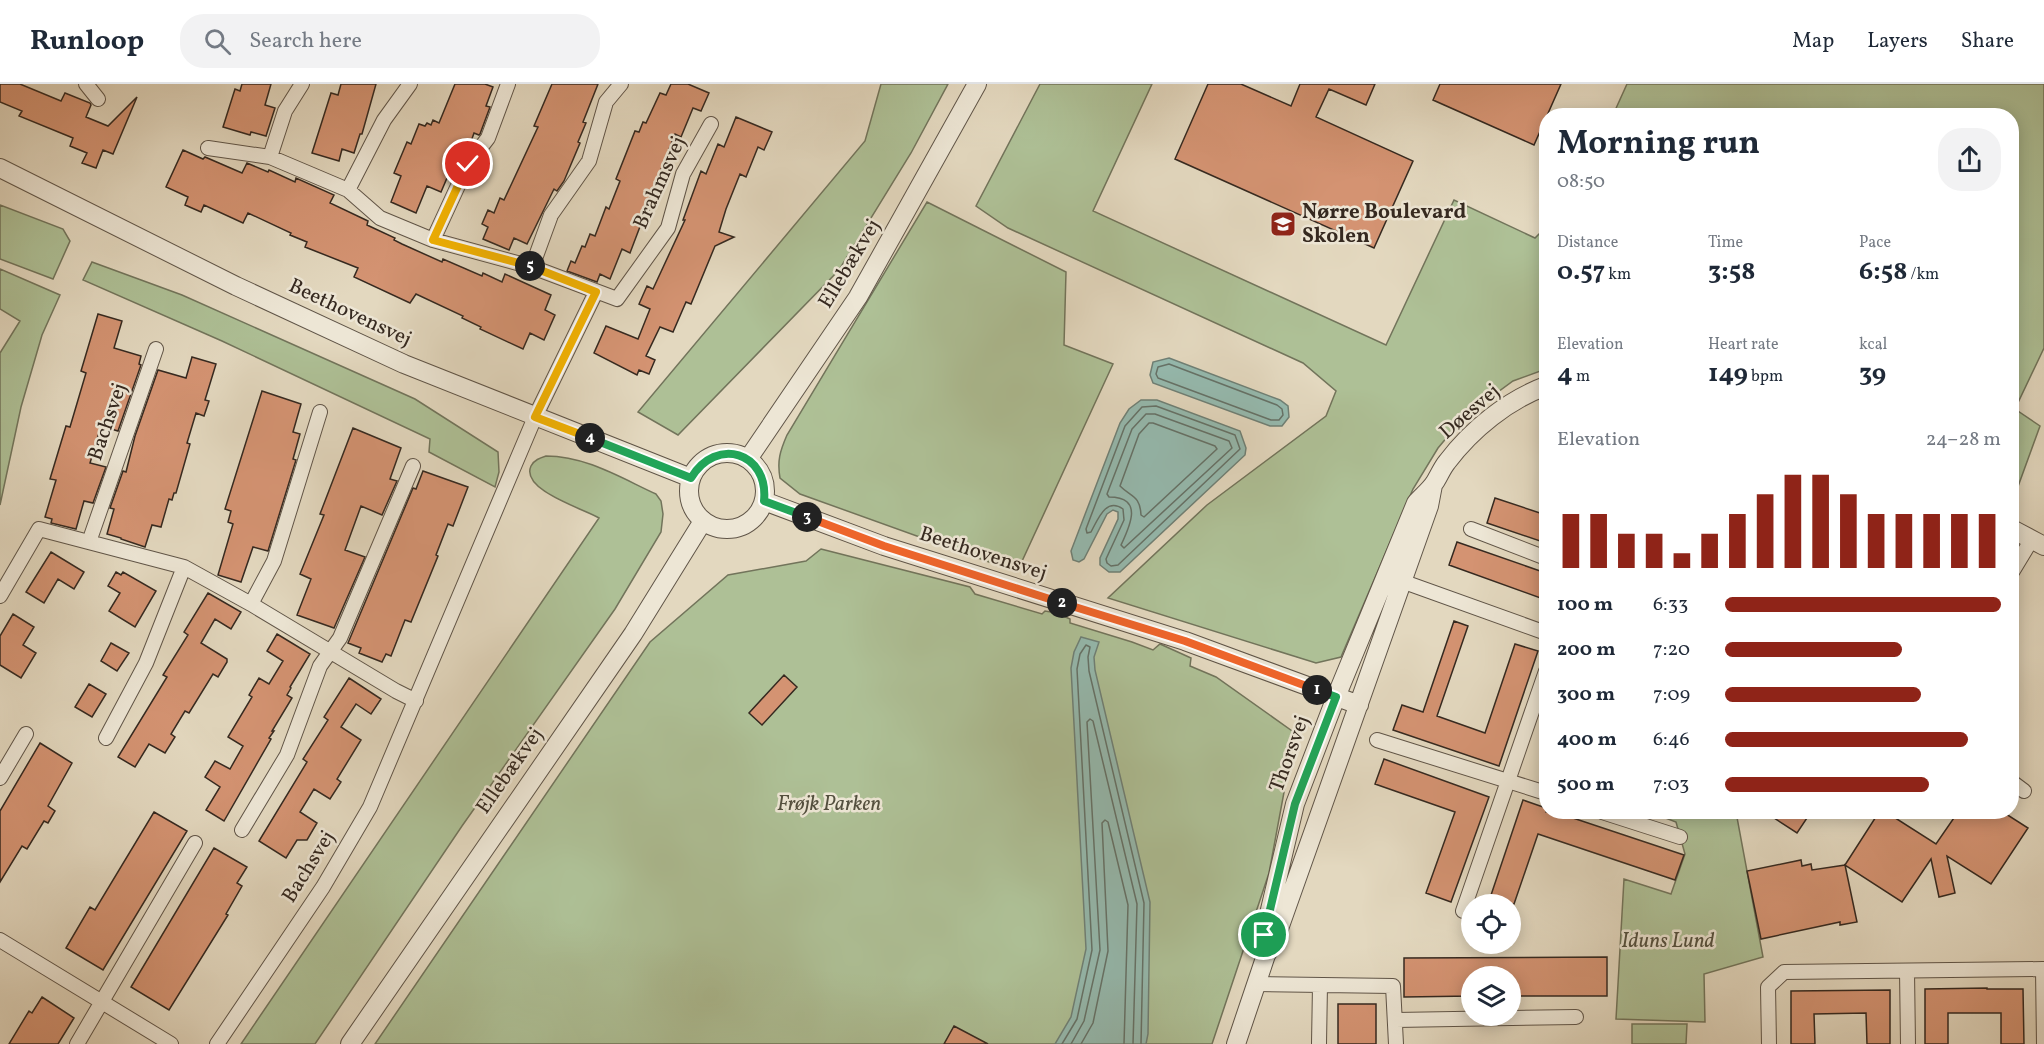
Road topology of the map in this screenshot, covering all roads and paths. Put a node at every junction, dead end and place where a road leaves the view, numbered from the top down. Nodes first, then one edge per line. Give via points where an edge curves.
1 (86, 84) edge
2 (302, 84) edge
3 (410, 84) edge
4 (508, 84) edge
5 (621, 84) edge
6 (977, 84) edge
7 (98, 99) dead end
8 (711, 124) dead end
9 (207, 148) dead end
10 (270, 157) junction
11 (0, 168) edge
12 (348, 190) junction
13 (433, 240) junction
14 (532, 267) junction
15 (596, 292) junction
16 (156, 350) dead end
17 (1539, 388) edge
18 (320, 412) dead end
19 (535, 417) junction
20 (748, 459) junction
21 (413, 466) dead end
22 (691, 478) junction
23 (764, 501) junction
24 (703, 521) junction
25 (1471, 530) dead end
26 (2019, 533) edge
27 (89, 542) junction
28 (2038, 543) edge
29 (1539, 555) edge
30 (2019, 564) edge
31 (184, 567) junction
32 (1395, 579) junction
33 (0, 596) edge
34 (251, 604) junction
35 (1539, 630) edge
36 (329, 651) junction
37 (1539, 691) edge
38 (1336, 697) junction
39 (416, 701) junction
40 (1359, 705) junction
41 (26, 734) dead end
42 (106, 738) dead end
43 (1377, 740) dead end
44 (0, 778) edge
45 (1509, 780) junction
46 (2019, 787) edge
47 (1539, 791) edge
48 (2024, 791) dead end
49 (1624, 819) edge
50 (242, 830) dead end
51 (1680, 837) dead end
52 (195, 843) dead end
53 (1469, 894) edge
54 (0, 940) edge
55 (1266, 955) junction
56 (2043, 969) edge
57 (1907, 971) junction
58 (1256, 984) junction
59 (1320, 985) junction
60 (102, 1003) junction
61 (1576, 1017) dead end
62 (1396, 1020) junction
63 (77, 1044) edge
64 (171, 1044) edge
65 (217, 1044) edge
66 (350, 1044) edge
67 (1236, 1044) edge
68 (1319, 1044) edge
69 (1396, 1044) edge
70 (1769, 1044) edge
71 (1908, 1044) edge
72 (2044, 1044) edge

1 - 7 street
2 - 10 street via 285,111
3 - 12 street via 384,120
4 - 13 street via 488,138 468,164
5 - 14 street via 606,102 589,161 551,215
6 - 20 street, Ellebækvej via 858,297
8 - 15 street, Brahmsvej via 683,174 668,228 618,299
9 - 10 street, Brahmsvej
10 - 12 street, Brahmsvej
11 - 19 street, Beethovensvej via 404,364
12 - 13 street, Brahmsvej via 380,218
13 - 14 street, Brahmsvej
14 - 15 street, Brahmsvej
15 - 19 street
16 - 27 street, Bachsvej
17 - 32 street, Døesvej via 1502,409 1446,463 1433,485 1429,506
18 - 34 street via 274,561
19 - 22 street, Beethovensvej
19 - 39 street, Bachsvej
20 - 22 street via 736,454 715,455 698,466
20 - 23 street via 763,478
21 - 36 street via 340,638
22 - 24 street via 690,501
23 - 24 street via 750,522 739,527 714,527
23 - 38 street, Beethovensvej via 884,546 1185,641
24 - 66 street, Ellebækvej via 633,634
25 - 29 street
26 - 28 street
27 - 31 street
27 - 33 street via 39,530
28 - 30 street
31 - 34 street
31 - 42 street via 146,663
32 - 35 street
32 - 38 street, Thorsvej
32 - 40 street, Thorsvej
34 - 36 street
36 - 39 street
36 - 50 street via 287,755
37 - 45 street
38 - 40 street, Beethovensvej
38 - 55 street, Thorsvej via 1295,804 1264,935
39 - 65 street, Bachsvej via 370,807 323,887
40 - 55 street, Thorsvej via 1275,940
41 - 44 street
43 - 45 street
45 - 47 street
45 - 53 street
46 - 48 street
49 - 51 street
52 - 60 street
54 - 60 street
55 - 58 street, Thorsvej
56 - 57 street
56 - 72 street
57 - 70 street via 1784,972 1768,987
57 - 71 street
58 - 59 street
58 - 67 street, Thorsvej
59 - 62 street via 1393,986
59 - 68 street
60 - 63 street
60 - 64 street
61 - 62 street
62 - 69 street

